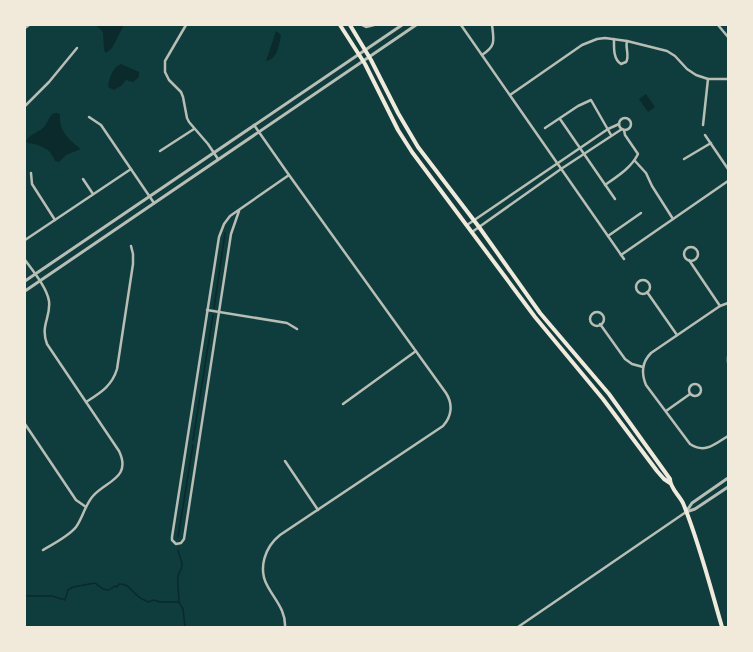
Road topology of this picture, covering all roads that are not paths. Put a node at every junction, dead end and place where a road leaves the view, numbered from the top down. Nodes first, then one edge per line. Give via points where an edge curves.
1 (29, 25) edge
2 (186, 25) edge
3 (340, 25) edge
4 (350, 25) edge
5 (362, 25) edge
6 (374, 25) edge
7 (402, 25) edge
8 (416, 25) edge
9 (461, 25) edge
10 (492, 25) edge
11 (718, 25) edge
12 (25, 28) edge
13 (728, 37) edge
14 (614, 39) junction
15 (627, 41) junction
16 (77, 48) dead end
17 (366, 51) junction
18 (360, 55) junction
19 (482, 55) junction
20 (369, 57) junction
21 (364, 61) junction
22 (708, 79) junction
23 (728, 79) edge
24 (510, 94) junction
25 (25, 106) edge
26 (89, 117) dead end
27 (560, 119) junction
28 (619, 124) junction
29 (703, 124) dead end
30 (254, 125) junction
31 (546, 128) dead end
32 (194, 129) junction
33 (608, 130) junction
34 (623, 130) junction
35 (259, 132) junction
36 (611, 135) junction
37 (705, 135) dead end
38 (711, 144) junction
39 (580, 149) junction
40 (160, 151) dead end
41 (214, 154) junction
42 (584, 154) junction
43 (684, 159) dead end
44 (218, 160) junction
45 (635, 161) junction
46 (558, 164) junction
47 (131, 169) junction
48 (561, 169) junction
49 (728, 169) edge
50 (31, 173) dead end
51 (288, 175) junction
52 (83, 179) dead end
53 (728, 181) edge
54 (605, 184) junction
55 (93, 194) junction
56 (150, 196) junction
57 (615, 199) dead end
58 (154, 203) junction
59 (239, 211) junction
60 (641, 213) dead end
61 (674, 219) junction
62 (55, 220) junction
63 (474, 220) junction
64 (467, 225) junction
65 (479, 227) junction
66 (472, 232) junction
67 (608, 236) junction
68 (25, 240) edge
69 (131, 246) dead end
70 (621, 255) junction
71 (624, 259) dead end
72 (25, 260) edge
73 (689, 260) junction
74 (35, 274) junction
75 (25, 281) edge
76 (39, 281) junction
77 (25, 291) edge
78 (647, 292) junction
79 (728, 302) edge
80 (720, 306) junction
81 (208, 310) junction
82 (219, 312) junction
83 (540, 313) junction
84 (535, 317) junction
85 (600, 324) junction
86 (297, 329) dead end
87 (677, 335) junction
88 (416, 352) junction
89 (728, 357) edge
90 (728, 362) edge
91 (643, 367) junction
92 (594, 377) junction
93 (588, 381) junction
94 (690, 394) junction
95 (86, 402) junction
96 (343, 404) dead end
97 (666, 411) junction
98 (25, 424) edge
99 (728, 436) edge
100 (285, 461) dead end
101 (728, 478) edge
102 (670, 483) junction
103 (728, 487) edge
104 (86, 507) junction
105 (318, 510) junction
106 (686, 512) junction
107 (43, 550) dead end
108 (285, 627) edge
109 (518, 627) edge
110 (722, 627) edge

1 - 12 street
2 - 32 street via 167,57 164,69 169,80 181,92 187,118
3 - 18 main road
4 - 17 main road
5 - 6 street
7 - 17 street
8 - 20 street
9 - 19 street
10 - 19 street via 493,44
11 - 13 street
14 - 15 street
14 - 15 street via 614,54 621,64 627,60
14 - 24 street via 597,39 582,45
15 - 22 street via 671,53 692,72
16 - 25 street
17 - 18 street
17 - 20 main road
18 - 21 main road
18 - 30 street
19 - 24 street
20 - 21 street
20 - 63 main road via 418,147
21 - 35 street
21 - 64 main road via 406,143
22 - 23 street
22 - 29 street
24 - 46 street
26 - 47 street via 101,125
27 - 31 street
27 - 33 street via 590,100
27 - 39 street
28 - 33 street
28 - 34 street
28 - 34 street via 626,118 631,123 628,130
30 - 35 street
30 - 41 street
32 - 40 street
32 - 41 street
33 - 36 street
33 - 39 street
34 - 36 street
34 - 45 street via 638,153
35 - 44 street
35 - 51 street
36 - 42 street
37 - 38 street
38 - 43 street
38 - 49 street
39 - 42 street
39 - 46 street
41 - 44 street
41 - 56 street
42 - 48 street
42 - 54 street
44 - 58 street
45 - 54 street
45 - 61 street via 646,173
46 - 48 street
46 - 63 street
47 - 55 street
47 - 56 street
48 - 65 street
48 - 67 street
50 - 62 street via 32,184
51 - 59 street
51 - 88 street
52 - 55 street
53 - 61 street
54 - 57 street
55 - 62 street
56 - 58 street
56 - 74 street
58 - 76 street
59 - 81 street via 230,216 221,229
59 - 82 street via 231,234
60 - 67 street
61 - 70 street
62 - 68 street
63 - 64 street
63 - 65 main road
64 - 66 main road
65 - 66 street
65 - 83 main road
66 - 84 main road
67 - 70 street
69 - 95 street via 133,264 117,369 114,379 108,386
70 - 71 street
72 - 74 street
73 - 73 street via 697,258 698,251 694,248 685,251 685,257
73 - 80 street
74 - 75 street
74 - 76 street
76 - 77 street
76 - 95 street via 49,302 44,328 45,338 49,348
78 - 78 street via 650,286 648,282 638,282 638,291
78 - 87 street
79 - 80 street
80 - 87 street
81 - 82 street
81 - 82 street via 172,536 176,544 184,539
82 - 86 street via 287,324
83 - 84 main road
83 - 92 main road
84 - 93 main road
85 - 85 street via 603,321 602,315 597,312 590,320 592,324
85 - 91 street via 625,359
87 - 91 street via 651,353
88 - 96 street
88 - 105 street via 448,397 451,410 446,422
89 - 90 street
91 - 97 street via 646,385
92 - 93 main road
92 - 102 main road via 636,430 670,479
93 - 102 main road via 657,471
94 - 94 street via 699,395 700,386 692,385 689,388
94 - 97 street
95 - 104 street via 123,461 120,474 94,495
97 - 99 street via 687,442 694,447 708,448
98 - 104 street via 76,500
100 - 105 street
101 - 106 street via 692,503
102 - 106 main road
103 - 106 street via 695,509
104 - 107 street via 72,531
105 - 108 street via 276,539 265,555 265,581 281,607
106 - 109 street
106 - 110 main road

